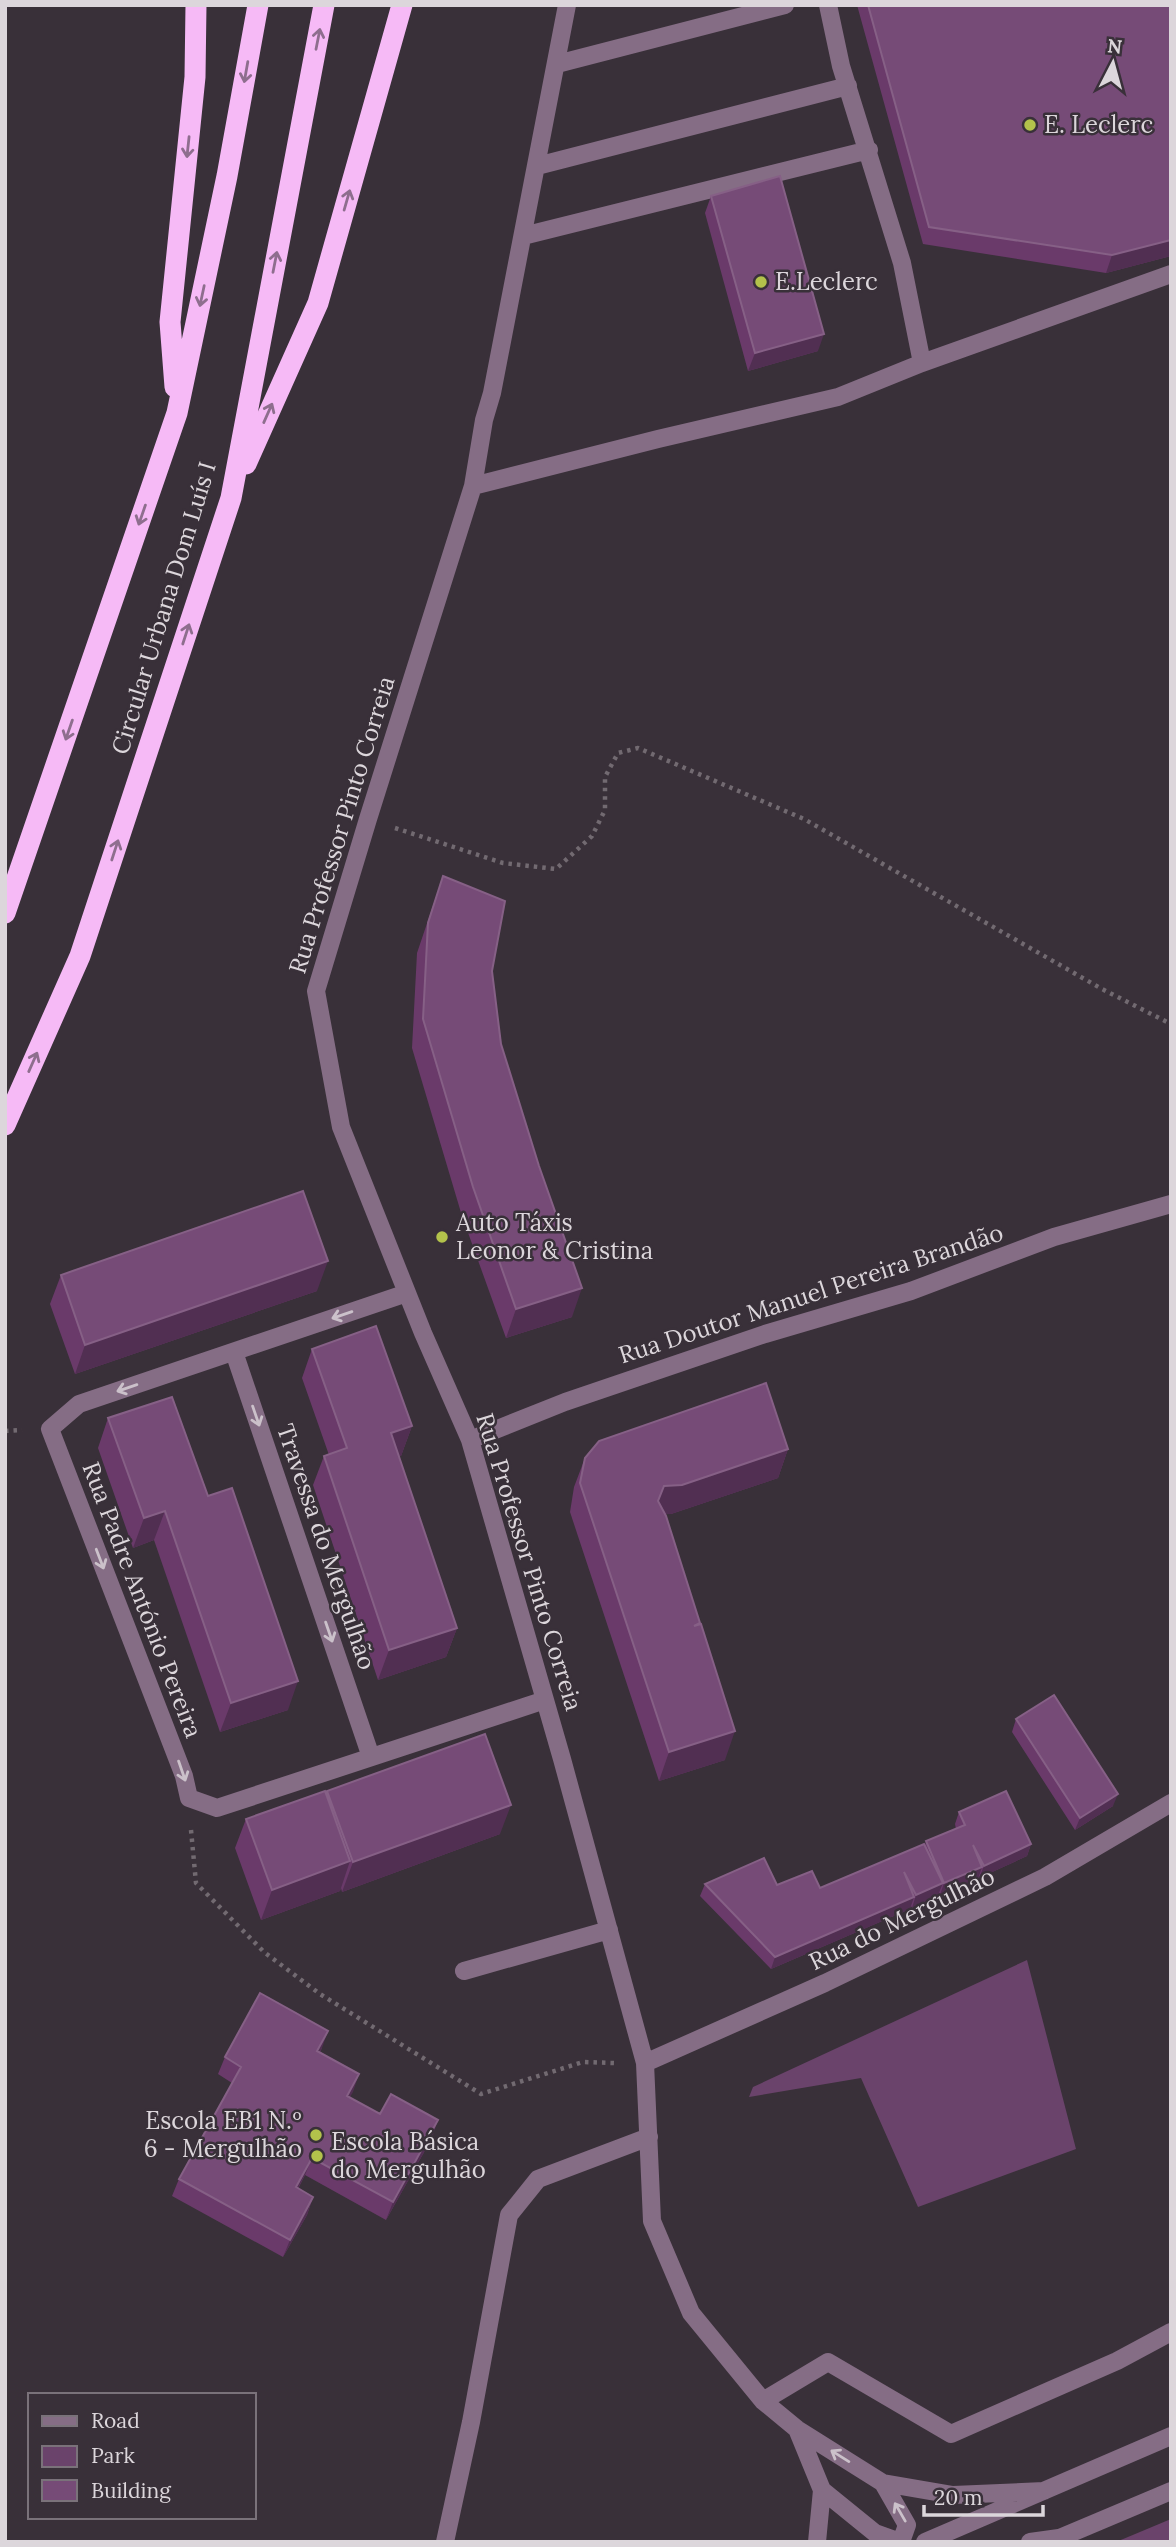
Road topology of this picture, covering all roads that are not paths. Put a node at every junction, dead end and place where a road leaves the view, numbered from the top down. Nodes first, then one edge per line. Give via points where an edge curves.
1 (196, 5) edge
2 (258, 5) edge
3 (324, 5) edge
4 (402, 5) edge
5 (567, 5) edge
6 (785, 5) edge
7 (828, 5) edge
8 (557, 64) junction
9 (848, 86) junction
10 (869, 150) junction
11 (537, 166) junction
12 (523, 236) junction
13 (1171, 274) edge
14 (922, 363) junction
15 (177, 413) junction
16 (474, 486) junction
17 (231, 498) junction
18 (5, 913) edge
19 (5, 1125) edge
20 (1171, 1204) edge
21 (407, 1293) junction
22 (234, 1352) junction
23 (470, 1440) junction
24 (545, 1700) junction
25 (371, 1757) junction
26 (1171, 1803) edge
27 (609, 1930) junction
28 (464, 1971) dead end
29 (645, 2063) junction
30 (649, 2137) junction
31 (1171, 2332) edge
32 (763, 2401) junction
33 (796, 2429) junction
34 (1171, 2436) edge
35 (883, 2483) junction
36 (822, 2490) junction
37 (1044, 2490) junction
38 (1171, 2491) edge
39 (1055, 2540) edge
40 (445, 2542) edge
41 (817, 2542) edge
42 (901, 2542) edge
43 (925, 2542) edge
44 (1030, 2542) edge

1 -> 15 highway via 195,77 170,322
2 -> 15 highway, Circular Urbana Dom Luís I
17 -> 3 highway, Circular Urbana Dom Luís I
17 -> 4 highway via 318,303
5 - 8 street, Rua Professor Pinto Correia
6 - 8 street
7 - 9 street
8 - 11 street, Rua Professor Pinto Correia
9 - 10 street
9 - 11 street
10 - 12 street
10 - 14 street via 902,262
11 - 12 street, Rua Professor Pinto Correia
12 - 16 street, Rua Professor Pinto Correia
13 - 14 street
14 - 16 street via 838,397
15 -> 18 highway, Circular Urbana Dom Luís I
16 - 21 street, Rua Professor Pinto Correia via 316,991 341,1127
19 -> 17 highway, Circular Urbana Dom Luís I via 80,956
20 - 23 street, Rua Doutor Manuel Pereira Brandão via 1054,1237 911,1291 765,1334
21 -> 22 street, Rua Padre António Pereira
21 - 23 street, Rua Professor Pinto Correia
22 -> 25 street, Travessa do Mergulhão
22 -> 25 street, Rua Padre António Pereira via 79,1404 50,1429 189,1798 217,1808
23 - 24 street, Rua Professor Pinto Correia
24 - 25 street
24 - 27 street, Rua Professor Pinto Correia
26 - 29 street, Rua do Mergulhão via 1045,1877
27 - 28 street
27 - 29 street, Rua Professor Pinto Correia
29 - 30 street, Rua Professor Pinto Correia
30 - 32 street, Rua Professor Pinto Correia via 652,2221 691,2313
30 - 40 street via 538,2179 509,2214
31 - 32 street via 951,2434 828,2362
32 - 33 street, Rua Professor Pinto Correia
35 -> 33 street, Rua Professor Pinto Correia
33 - 36 street
34 - 37 street
35 - 37 street via 953,2495
42 -> 35 street via 907,2525
36 - 41 street
36 - 42 street via 875,2533
37 - 43 street
38 - 39 street
39 - 44 street

